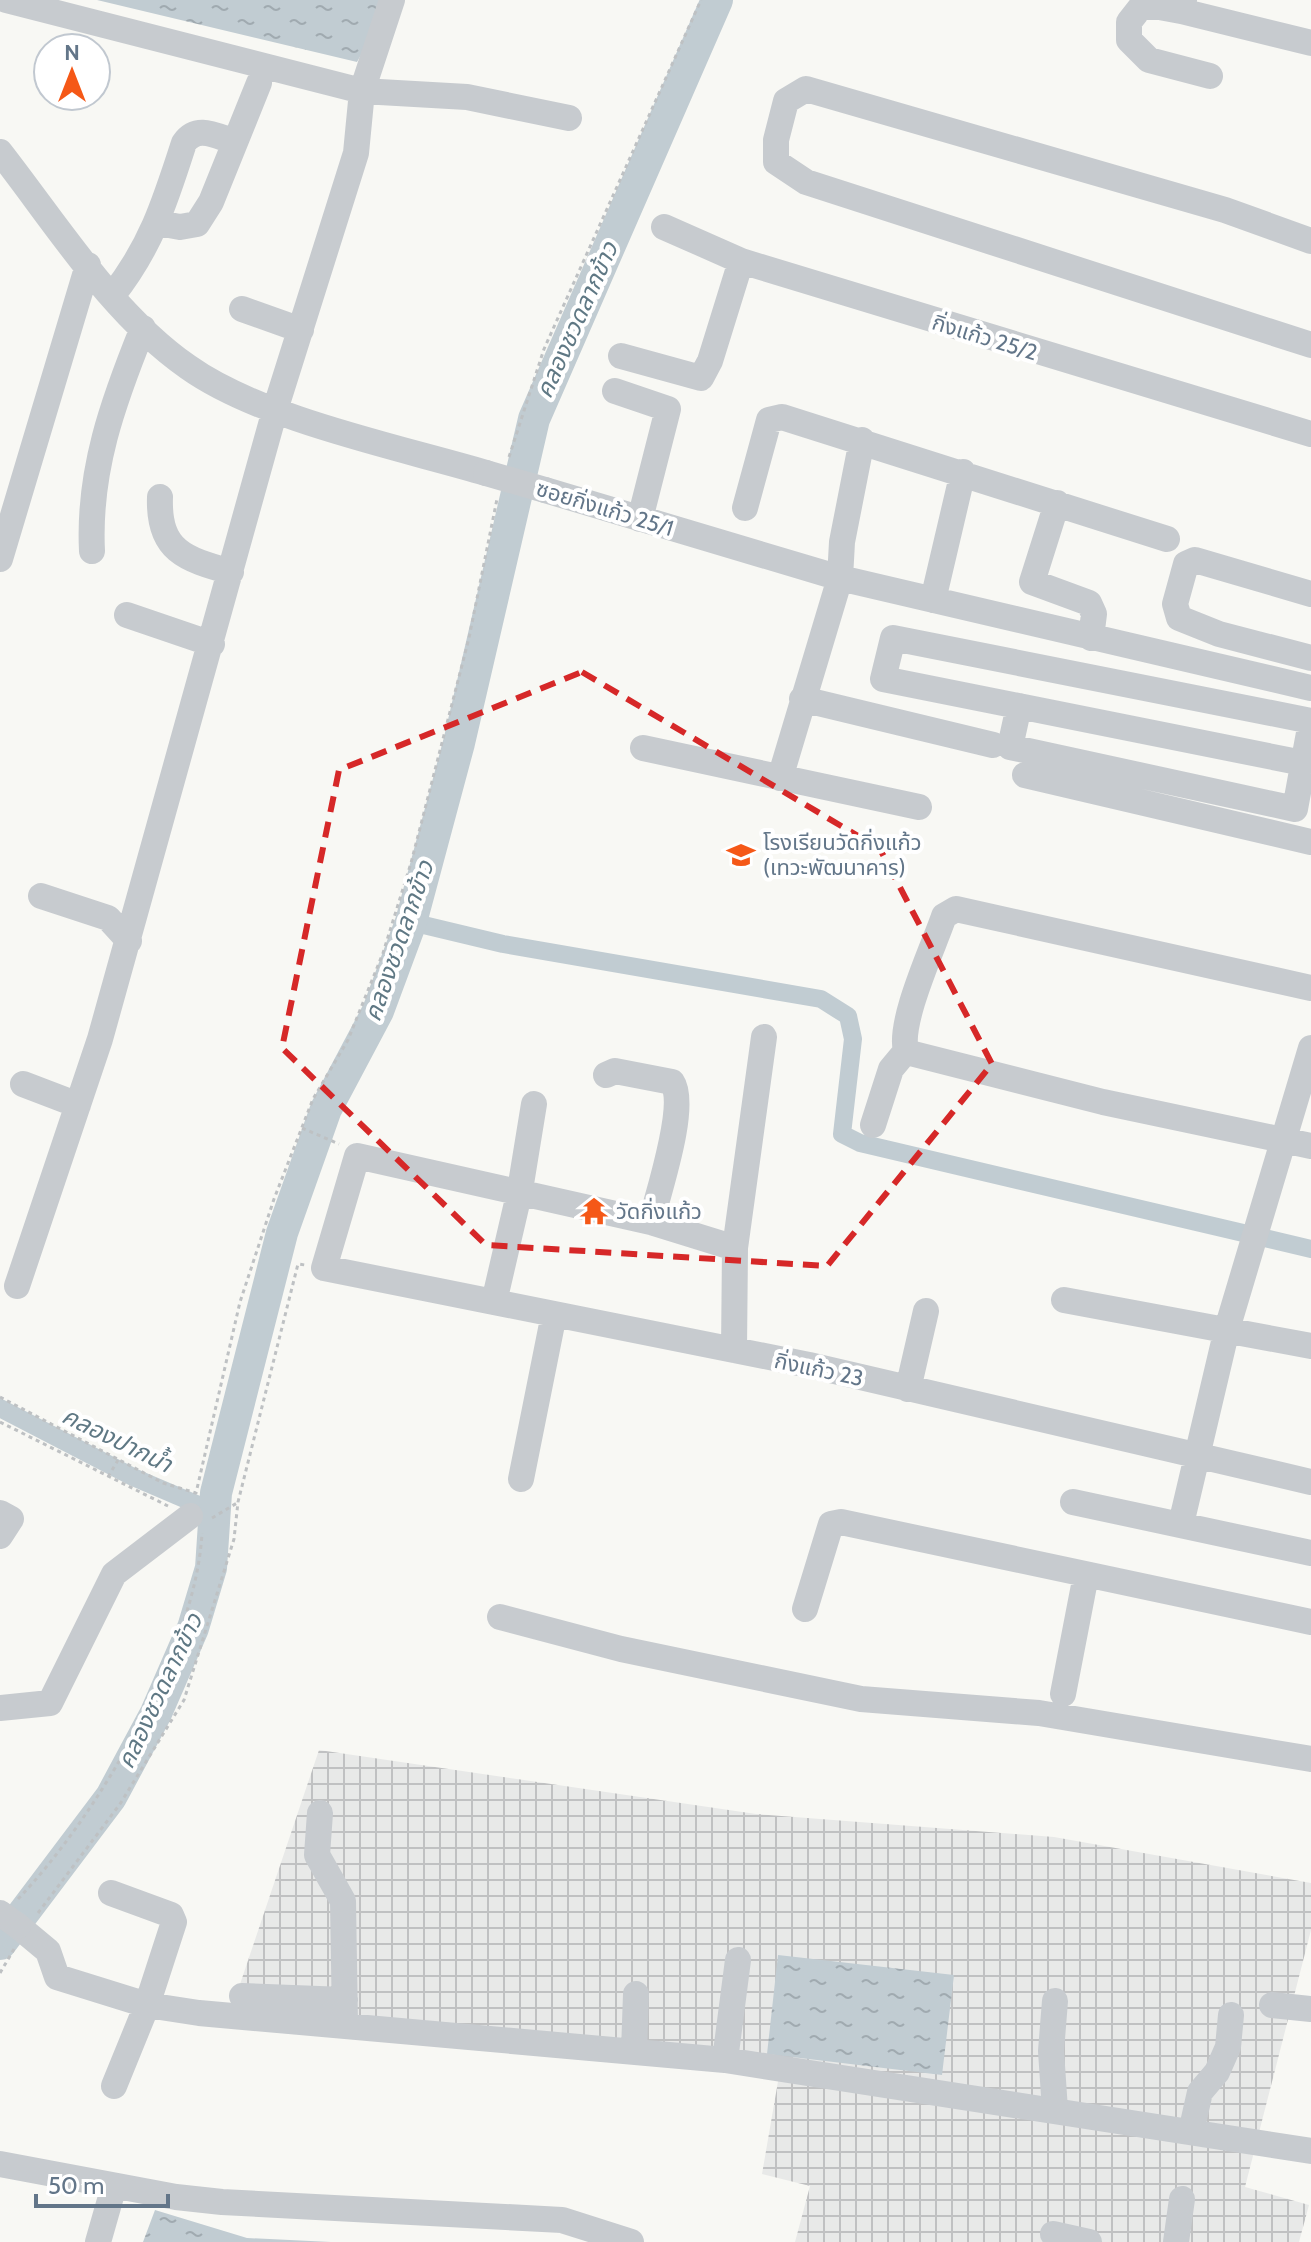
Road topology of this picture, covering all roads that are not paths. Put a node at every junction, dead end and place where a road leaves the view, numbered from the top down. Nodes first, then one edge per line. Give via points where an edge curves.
1 (6, 0) edge
2 (392, 0) edge
3 (1182, 6) edge
4 (1311, 43) edge
5 (1210, 76) dead end
6 (259, 83) dead end
7 (362, 91) junction
8 (569, 118) dead end
9 (235, 142) junction
10 (0, 152) edge
11 (158, 223) junction
12 (664, 227) dead end
13 (1311, 241) edge
14 (741, 261) junction
15 (88, 265) junction
16 (112, 296) junction
17 (242, 309) dead end
18 (143, 328) junction
19 (301, 330) junction
20 (1311, 345) edge
21 (621, 356) dead end
22 (615, 391) dead end
23 (275, 410) junction
24 (1311, 434) edge
25 (862, 440) junction
26 (963, 472) junction
27 (160, 497) dead end
28 (1057, 503) junction
29 (745, 508) dead end
30 (640, 519) junction
31 (1167, 539) dead end
32 (92, 551) dead end
33 (0, 559) edge
34 (231, 572) junction
35 (840, 578) junction
36 (1311, 594) edge
37 (933, 600) junction
38 (127, 615) dead end
39 (1219, 634) junction
40 (1091, 638) junction
41 (212, 644) junction
42 (1311, 658) edge
43 (1214, 666) junction
44 (1311, 688) edge
45 (802, 699) junction
46 (1019, 706) junction
47 (1311, 721) edge
48 (993, 745) dead end
49 (643, 748) dead end
50 (1303, 763) junction
51 (1025, 775) dead end
52 (780, 778) junction
53 (919, 807) dead end
54 (1311, 842) edge
55 (41, 896) dead end
56 (129, 941) junction
57 (1311, 988) edge
58 (764, 1037) dead end
59 (1311, 1048) edge
60 (906, 1051) junction
61 (606, 1075) dead end
62 (23, 1084) dead end
63 (534, 1104) dead end
64 (78, 1105) junction
65 (873, 1125) dead end
66 (1285, 1141) junction
67 (1311, 1146) edge
68 (520, 1190) junction
69 (651, 1222) junction
70 (735, 1248) junction
71 (17, 1286) dead end
72 (1064, 1300) dead end
73 (494, 1302) junction
74 (926, 1311) dead end
75 (554, 1314) junction
76 (1227, 1329) junction
77 (1311, 1346) edge
78 (734, 1350) junction
79 (908, 1389) junction
80 (1196, 1456) junction
81 (521, 1479) dead end
82 (1311, 1482) edge
83 (1073, 1502) dead end
84 (0, 1513) edge
85 (190, 1516) road end
86 (1181, 1524) junction
87 (0, 1536) edge
88 (1311, 1553) edge
89 (1086, 1575) junction
90 (805, 1609) dead end
91 (500, 1617) dead end
92 (1311, 1622) edge
93 (1063, 1694) dead end
94 (0, 1708) edge
95 (1311, 1759) edge
96 (320, 1813) dead end
97 (111, 1893) dead end
98 (14, 1919) edge
99 (738, 1960) dead end
100 (636, 1994) dead end
101 (242, 1996) dead end
102 (1055, 2001) dead end
103 (147, 2005) junction
104 (1272, 2005) dead end
105 (1311, 2009) edge
106 (345, 2012) junction
107 (1231, 2015) dead end
108 (634, 2052) junction
109 (725, 2060) junction
110 (114, 2086) dead end
111 (1055, 2110) junction
112 (1191, 2132) junction
113 (1311, 2151) edge
114 (0, 2164) edge
115 (114, 2186) junction
116 (1182, 2199) dead end
117 (1053, 2234) dead end
118 (98, 2242) edge
119 (631, 2242) edge
120 (1089, 2242) edge
121 (1176, 2242) edge

1 - 7 street
2 - 7 street
3 - 4 street
3 - 5 street via 1140,8 1129,22 1129,40 1149,60
6 - 9 street
7 - 8 street via 467,97
7 - 19 street via 356,153
9 - 11 street via 197,224
9 - 11 street via 191,133
10 - 15 street, ซอยกิ่งแก้ว 25/1
11 - 16 street via 138,263
12 - 14 street, กิ่งแก้ว 25/2
13 - 20 street via 1225,210 806,89 786,101 776,140 776,162 806,182
14 - 21 street via 701,378
14 - 24 street, กิ่งแก้ว 25/2
15 - 16 street, ซอยกิ่งแก้ว 25/1
15 - 33 street
16 - 18 street, ซอยกิ่งแก้ว 25/1
17 - 19 street
18 - 23 street, ซอยกิ่งแก้ว 25/1 via 189,368
18 - 32 street via 102,444 91,496
19 - 23 street
22 - 30 street via 668,409
23 - 30 street, ซอยกิ่งแก้ว 25/1, bridge
23 - 34 street
25 - 26 street
25 - 29 street via 775,416 769,420
25 - 35 street
26 - 28 street
26 - 37 street
27 - 34 street via 159,523 170,544 184,556
28 - 31 street
28 - 40 street via 1032,582 1089,603 1094,614
30 - 35 street, ซอยกิ่งแก้ว 25/1
34 - 41 street
35 - 37 street, ซอยกิ่งแก้ว 25/1
35 - 45 street
36 - 39 street via 1195,560 1186,564 1176,613
37 - 40 street, ซอยกิ่งแก้ว 25/1
38 - 41 street
39 - 42 street
39 - 43 street
40 - 43 street, ซอยกิ่งแก้ว 25/1
41 - 56 street
43 - 44 street, ซอยกิ่งแก้ว 25/1
45 - 48 street
45 - 52 street
46 - 47 street via 883,679 893,638
46 - 50 street
46 - 50 street via 1010,747 1295,809
47 - 50 street
49 - 52 street
51 - 54 street
52 - 53 street
55 - 56 street via 108,918
56 - 64 street
57 - 60 street via 956,909 944,916 909,1019
58 - 70 street
59 - 66 street
60 - 65 street via 891,1069
60 - 66 street via 1103,1102
61 - 69 street via 615,1071 672,1082 676,1088 678,1108
62 - 64 street
63 - 68 street
64 - 71 street
66 - 67 street
66 - 76 street
68 - 69 street
68 - 73 street
68 - 73 street, กิ่งแก้ว 23 via 357,1156 324,1268
69 - 70 street
70 - 78 street
72 - 76 street
73 - 75 street, กิ่งแก้ว 23
74 - 79 street
75 - 78 street, กิ่งแก้ว 23
75 - 81 street
76 - 77 street
76 - 80 street
78 - 79 street, กิ่งแก้ว 23
79 - 80 street, กิ่งแก้ว 23
80 - 82 street, กิ่งแก้ว 23
80 - 86 street
83 - 86 street
84 - 87 street via 11,1519
85 - 94 street via 114,1574 50,1703
86 - 88 street
89 - 90 street via 835,1522 824,1538
89 - 92 street
89 - 93 street
91 - 95 street via 621,1649 861,1699 1039,1713
96 - 106 street via 317,1855 343,1901
97 - 103 street via 171,1915 174,1922
98 - 103 street via 48,1951 57,1977
99 - 109 street
100 - 108 street
101 - 106 street
102 - 111 street
103 - 106 street via 256,2019
103 - 110 street
104 - 105 street
106 - 108 street
107 - 112 street via 1228,2047 1200,2092
108 - 109 street
109 - 111 street
111 - 112 street
112 - 113 street
114 - 115 street
115 - 118 street
115 - 119 street via 222,2202 562,2220
116 - 121 street
117 - 120 street

